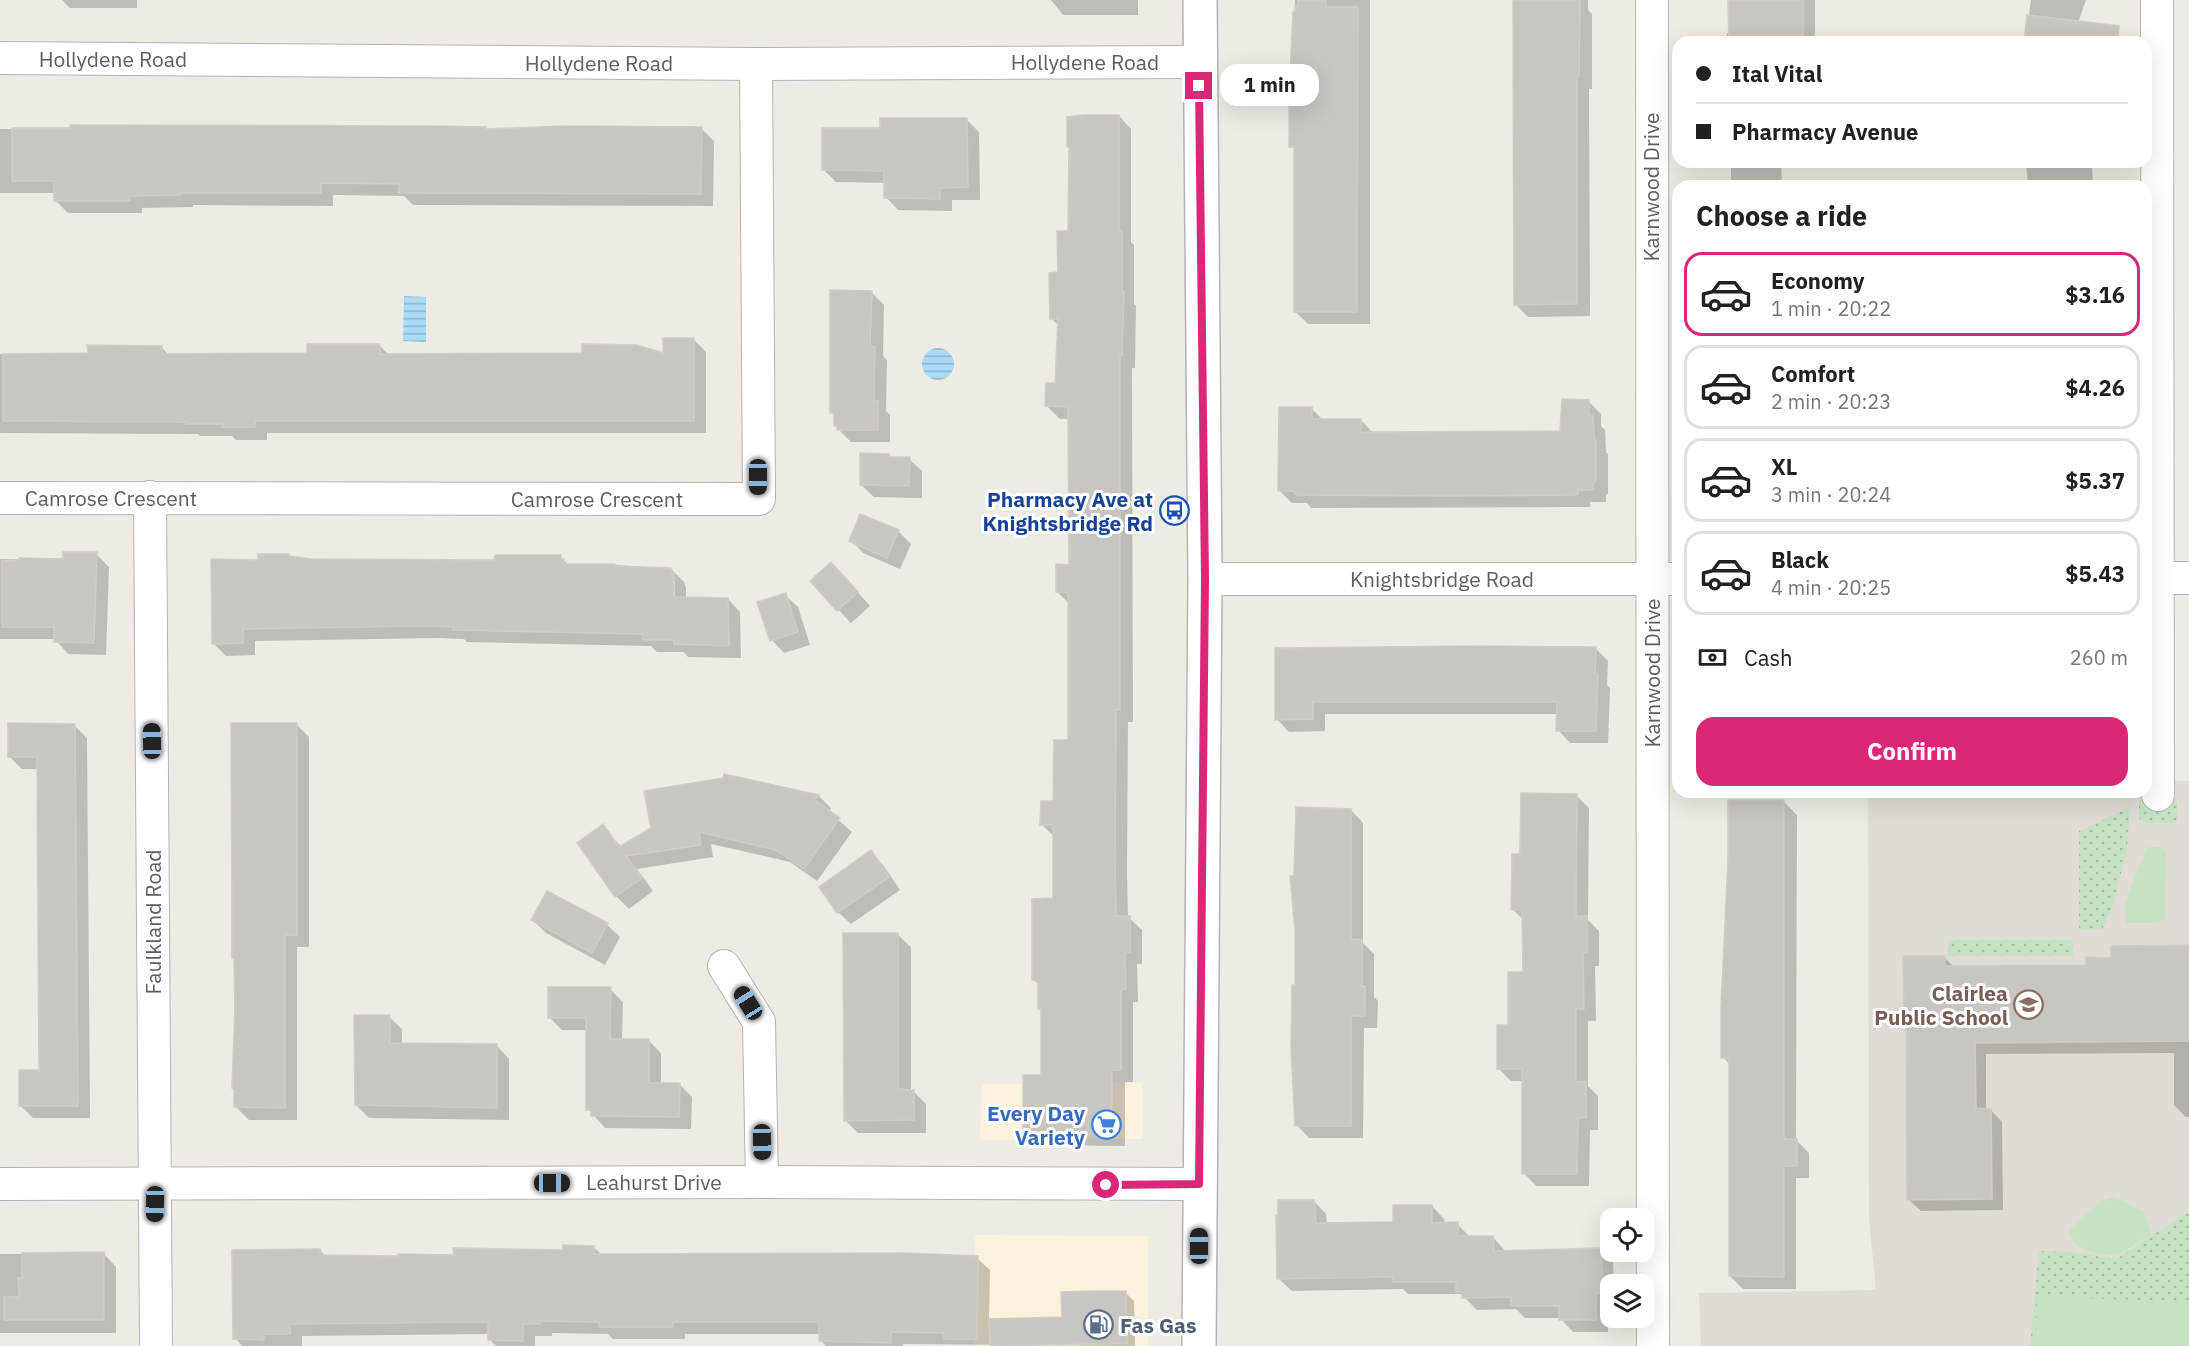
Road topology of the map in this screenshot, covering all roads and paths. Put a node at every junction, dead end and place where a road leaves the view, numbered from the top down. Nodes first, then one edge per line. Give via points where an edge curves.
1 (1200, 0) edge
2 (1652, 0) edge
3 (2157, 0) edge
4 (0, 58) edge
5 (1199, 62) junction
6 (756, 64) junction
7 (150, 497) junction
8 (0, 498) edge
9 (2152, 578) edge
10 (2189, 578) edge
11 (1205, 579) junction
12 (1666, 580) edge
13 (2158, 795) dead end
14 (724, 966) dead end
15 (762, 1182) junction
16 (0, 1184) edge
17 (1199, 1184) junction
18 (155, 1185) junction
19 (156, 1346) edge
20 (1199, 1346) edge
21 (1653, 1346) edge

1 - 5 street
2 - 12 street, Karnwood Drive
3 - 9 street
4 - 6 street, Hollydene Road
5 - 6 street, Hollydene Road
5 - 11 street
6 - 7 street, Camrose Crescent via 759,499
7 - 8 street, Camrose Crescent
7 - 18 street, Faulkland Road
9 - 10 street
9 - 13 street
11 - 12 street, Knightsbridge Road
11 - 17 street
12 - 21 street, Karnwood Drive
14 - 15 street via 759,1022
15 - 17 street, Leahurst Drive
15 - 18 street, Leahurst Drive
16 - 18 street, Leahurst Drive
17 - 20 street
18 - 19 street, Faulkland Road

